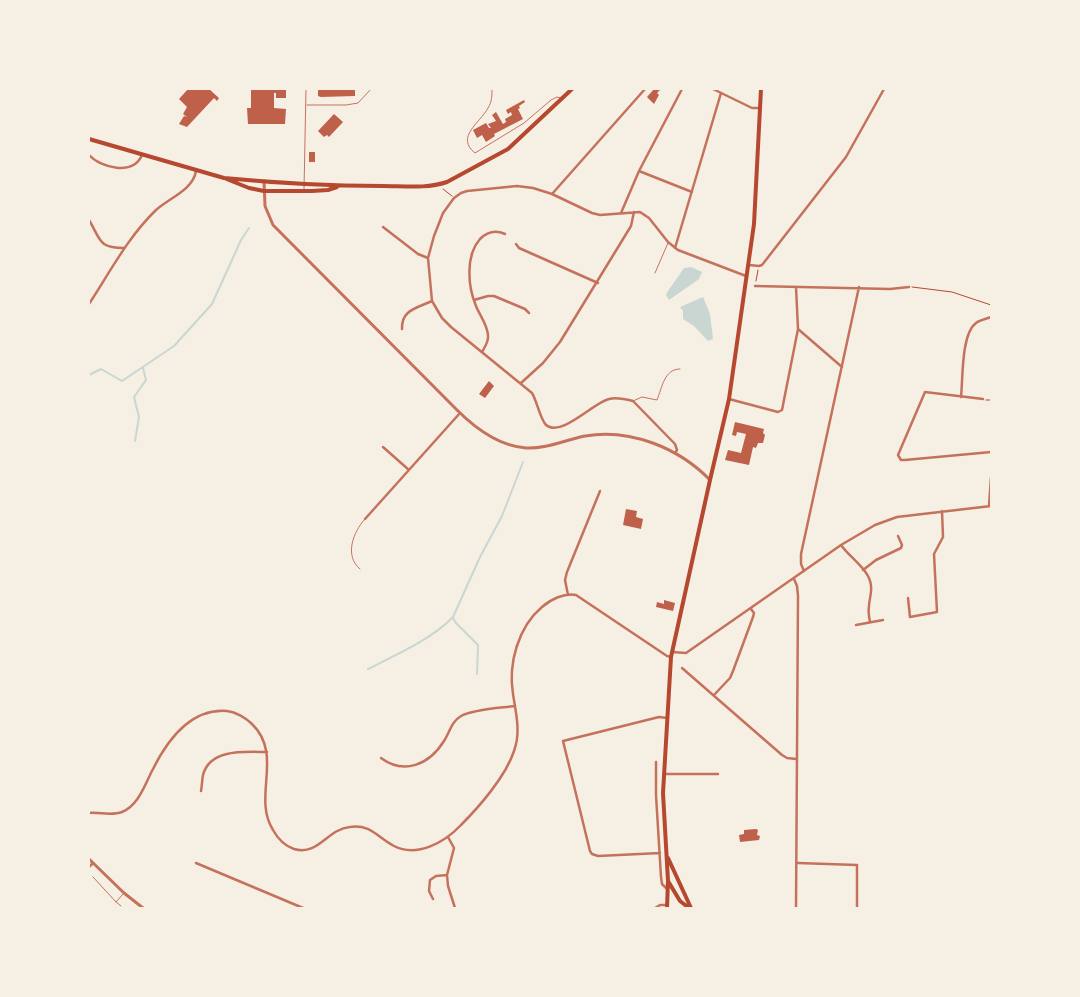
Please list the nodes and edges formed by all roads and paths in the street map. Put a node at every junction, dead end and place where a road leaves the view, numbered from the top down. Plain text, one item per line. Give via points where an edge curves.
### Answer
1 (306, 89) edge
2 (371, 89) edge
3 (492, 89) edge
4 (572, 89) edge
5 (645, 89) edge
6 (682, 89) edge
7 (714, 89) edge
8 (762, 89) edge
9 (884, 89) edge
10 (721, 93) junction
11 (562, 98) junction
12 (306, 104) junction
13 (760, 108) junction
14 (89, 139) edge
15 (142, 154) junction
16 (89, 155) edge
17 (196, 171) junction
18 (639, 171) junction
19 (224, 178) junction
20 (264, 181) junction
21 (303, 183) junction
22 (438, 184) junction
23 (340, 186) junction
24 (264, 191) junction
25 (304, 191) junction
26 (692, 192) junction
27 (552, 194) junction
28 (454, 198) junction
29 (634, 212) junction
30 (621, 214) junction
31 (89, 220) edge
32 (383, 227) dead end
33 (505, 234) dead end
34 (668, 242) junction
35 (516, 244) dead end
36 (124, 248) junction
37 (674, 248) junction
38 (428, 258) junction
39 (748, 264) junction
40 (759, 266) junction
41 (654, 273) dead end
42 (746, 276) junction
43 (598, 283) junction
44 (755, 286) joint
45 (796, 287) junction
46 (909, 287) joint
47 (859, 288) junction
48 (474, 300) junction
49 (432, 302) junction
50 (89, 304) edge
51 (991, 306) edge
52 (529, 313) dead end
53 (991, 317) edge
54 (402, 329) dead end
55 (798, 329) junction
56 (482, 352) junction
57 (842, 367) junction
58 (680, 369) dead end
59 (521, 383) junction
60 (961, 397) junction
61 (729, 399) junction
62 (983, 399) dead end
63 (633, 401) junction
64 (460, 414) junction
65 (384, 447) dead end
66 (991, 452) edge
67 (675, 453) junction
68 (409, 470) junction
69 (991, 477) edge
70 (710, 480) junction
71 (600, 491) dead end
72 (990, 506) edge
73 (942, 511) junction
74 (365, 518) joint
75 (898, 536) dead end
76 (841, 545) junction
77 (360, 570) dead end
78 (864, 570) junction
79 (804, 571) junction
80 (794, 579) junction
81 (568, 595) junction
82 (908, 598) dead end
83 (751, 609) junction
84 (883, 620) dead end
85 (870, 622) junction
86 (856, 625) dead end
87 (672, 655) junction
88 (682, 668) dead end
89 (714, 695) junction
90 (515, 706) junction
91 (667, 718) junction
92 (267, 752) junction
93 (381, 758) dead end
94 (796, 759) junction
95 (656, 762) dead end
96 (664, 774) junction
97 (718, 774) dead end
98 (201, 791) dead end
99 (89, 812) edge
100 (448, 837) junction
101 (660, 853) junction
102 (667, 856) junction
103 (89, 859) edge
104 (93, 863) junction
105 (196, 863) dead end
106 (798, 864) junction
107 (89, 867) edge
108 (448, 875) junction
109 (93, 877) dead end
110 (668, 882) junction
111 (667, 889) junction
112 (124, 893) junction
113 (434, 899) dead end
114 (116, 902) junction
115 (121, 906) dead end
116 (667, 907) edge
117 (143, 908) edge
118 (303, 908) edge
119 (455, 908) edge
120 (655, 908) edge
121 (690, 908) edge
122 (796, 908) edge
123 (857, 908) edge

1 - 12 lane
2 - 12 lane via 358,103
3 - 11 lane via 490,106 469,132 467,143 475,154 524,124 551,100
4 - 11 main road
5 - 27 street
6 - 18 street
7 - 10 street
8 - 13 main road
9 - 40 street via 846,157
10 - 13 street via 752,108
10 - 26 street
11 - 22 main road via 508,149
12 - 21 lane
13 - 39 main road via 754,224
14 - 15 main road
15 - 16 street via 136,163 121,168 96,162
15 - 17 main road
17 - 19 main road
17 - 36 street via 192,182 157,209
18 - 26 street
18 - 30 street
19 - 20 main road
19 - 24 main road
20 - 21 main road
20 - 24 street
21 - 23 main road
21 - 25 lane
22 - 23 main road via 422,187
22 - 28 path
23 - 25 main road
24 - 25 main road
24 - 64 street via 273,225
26 - 37 street
27 - 28 street via 533,188 506,186 467,191
27 - 30 street via 592,213
28 - 38 street via 438,224
29 - 30 street
29 - 34 street via 649,218
29 - 43 street via 631,226
31 - 36 street via 104,246
32 - 38 street
33 - 48 street via 488,233 473,252 470,270
34 - 37 street
34 - 41 lane
35 - 43 street
36 - 50 street
37 - 42 street
38 - 49 street
39 - 40 street
39 - 42 main road
40 - 44 path
42 - 61 main road
43 - 59 street via 552,353
44 - 45 street
45 - 47 street
45 - 55 street
46 - 47 street
46 - 51 path via 952,292
47 - 57 street
48 - 52 street via 494,296
48 - 56 street via 487,328 488,340
49 - 54 street via 408,312 402,321
49 - 56 street via 451,327
53 - 60 street via 976,323 970,331
55 - 57 street
55 - 61 street via 781,411
56 - 59 street
57 - 79 street via 801,554
58 - 63 lane via 666,376 656,400 642,397
59 - 63 street via 536,399 544,422 551,428 578,418 609,399
60 - 62 street
60 - 66 street via 925,392 898,452 899,458
61 - 70 main road
63 - 67 street via 675,444
64 - 67 street via 482,432 524,448 544,447 586,436 617,434
64 - 68 street
65 - 68 street
67 - 70 street
68 - 74 street
69 - 72 street
70 - 87 main road
71 - 81 street via 567,572
72 - 73 street
73 - 76 street via 888,519
73 - 82 street via 944,537 934,554 937,612 910,616
74 - 77 lane via 353,540 353,562
75 - 78 street via 901,548
76 - 78 street
76 - 79 street
78 - 85 street via 872,589
79 - 80 street
80 - 83 street
80 - 94 street via 798,596
81 - 87 street via 582,598 658,650
81 - 90 street via 543,606 524,629 514,659 512,684
83 - 87 street via 686,653
83 - 89 street via 753,617 730,678
84 - 85 street
85 - 86 street
87 - 91 main road
88 - 89 street
89 - 94 street via 782,755
90 - 93 street via 462,716 451,726 436,751 420,764 396,767
90 - 100 street via 518,735 509,764 461,826
91 - 96 main road
91 - 101 street via 563,740 592,854
92 - 98 street via 231,753 217,757 205,770
92 - 99 street via 262,737 248,720 229,711 205,714 178,732 127,809 114,813
92 - 100 street via 266,816 278,838 290,848 313,848 350,826 369,830 394,846 410,850 425,848
94 - 106 street
95 - 101 street
96 - 97 street
96 - 102 main road
100 - 108 street via 454,848
101 - 111 street via 662,884
102 - 110 main road
102 - 121 main road
103 - 104 street
104 - 107 street
104 - 112 street
105 - 118 street
106 - 122 street
106 - 123 street via 857,865
108 - 113 street via 430,880
108 - 119 street
109 - 114 lane
110 - 111 main road
110 - 121 main road via 680,901
111 - 116 main road
112 - 114 lane
112 - 117 street
114 - 115 lane
116 - 120 street via 660,905

